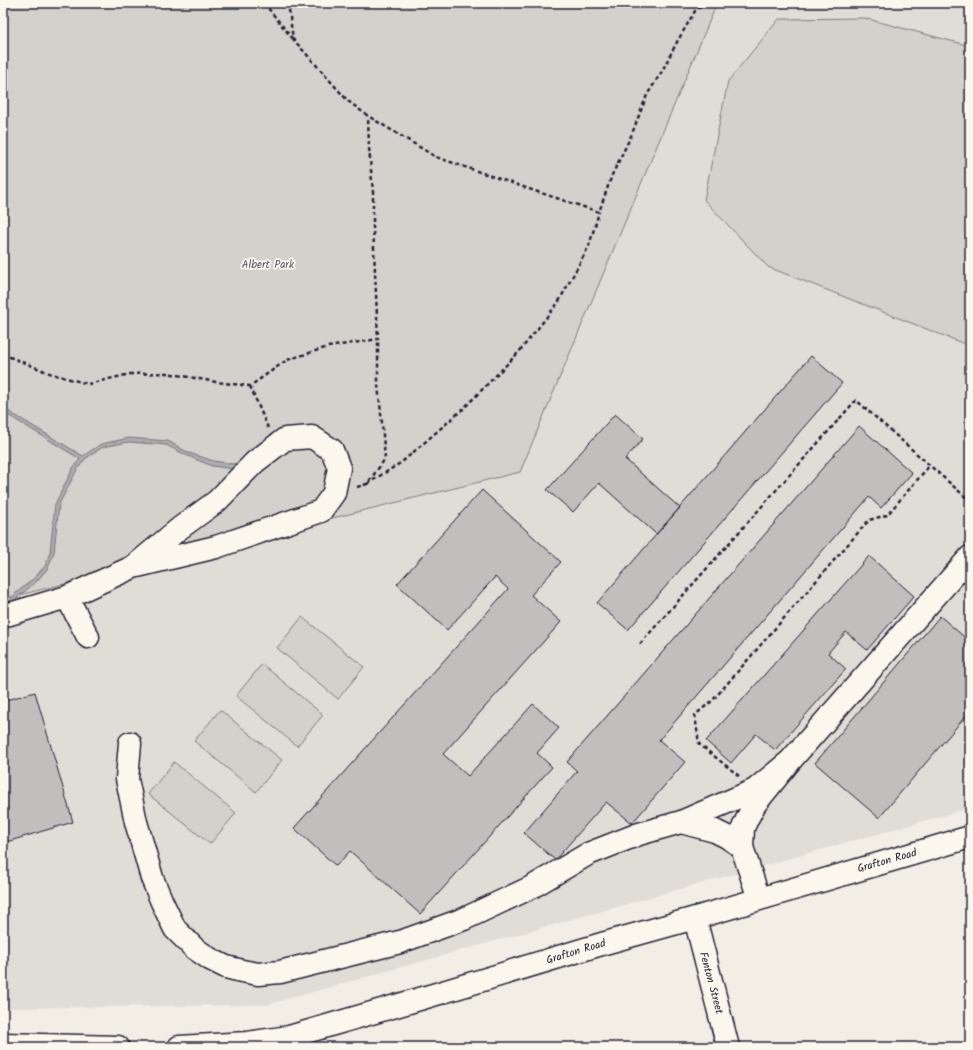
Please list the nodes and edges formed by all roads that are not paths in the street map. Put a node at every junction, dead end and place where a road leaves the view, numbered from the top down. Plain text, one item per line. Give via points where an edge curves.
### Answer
1 (970, 557) edge
2 (133, 567) junction
3 (68, 597) junction
4 (3, 616) edge
5 (88, 637) dead end
6 (130, 743) dead end
7 (790, 761) junction
8 (681, 822) junction
9 (970, 837) edge
10 (742, 847) junction
11 (759, 899) junction
12 (695, 918) junction
13 (3, 1044) edge
14 (118, 1047) edge
15 (179, 1047) edge
16 (728, 1047) edge

1 - 7 street
2 - 2 street via 217,501 255,462 285,439 312,437 332,450 339,468 334,493 321,511 216,547
2 - 3 street
3 - 4 street
3 - 5 street
6 - 8 street via 127,779 136,822 152,878 175,929 194,948 210,959 258,974 286,970 400,942 464,919 532,887 588,854 639,834
7 - 8 street via 755,790
7 - 10 street via 755,804 743,828
8 - 10 street via 721,834
9 - 11 street, Grafton Road
10 - 11 street
11 - 12 street, Grafton Road
12 - 15 street, Grafton Road via 289,1037 246,1043
12 - 16 street, Fenton Street
13 - 14 street

